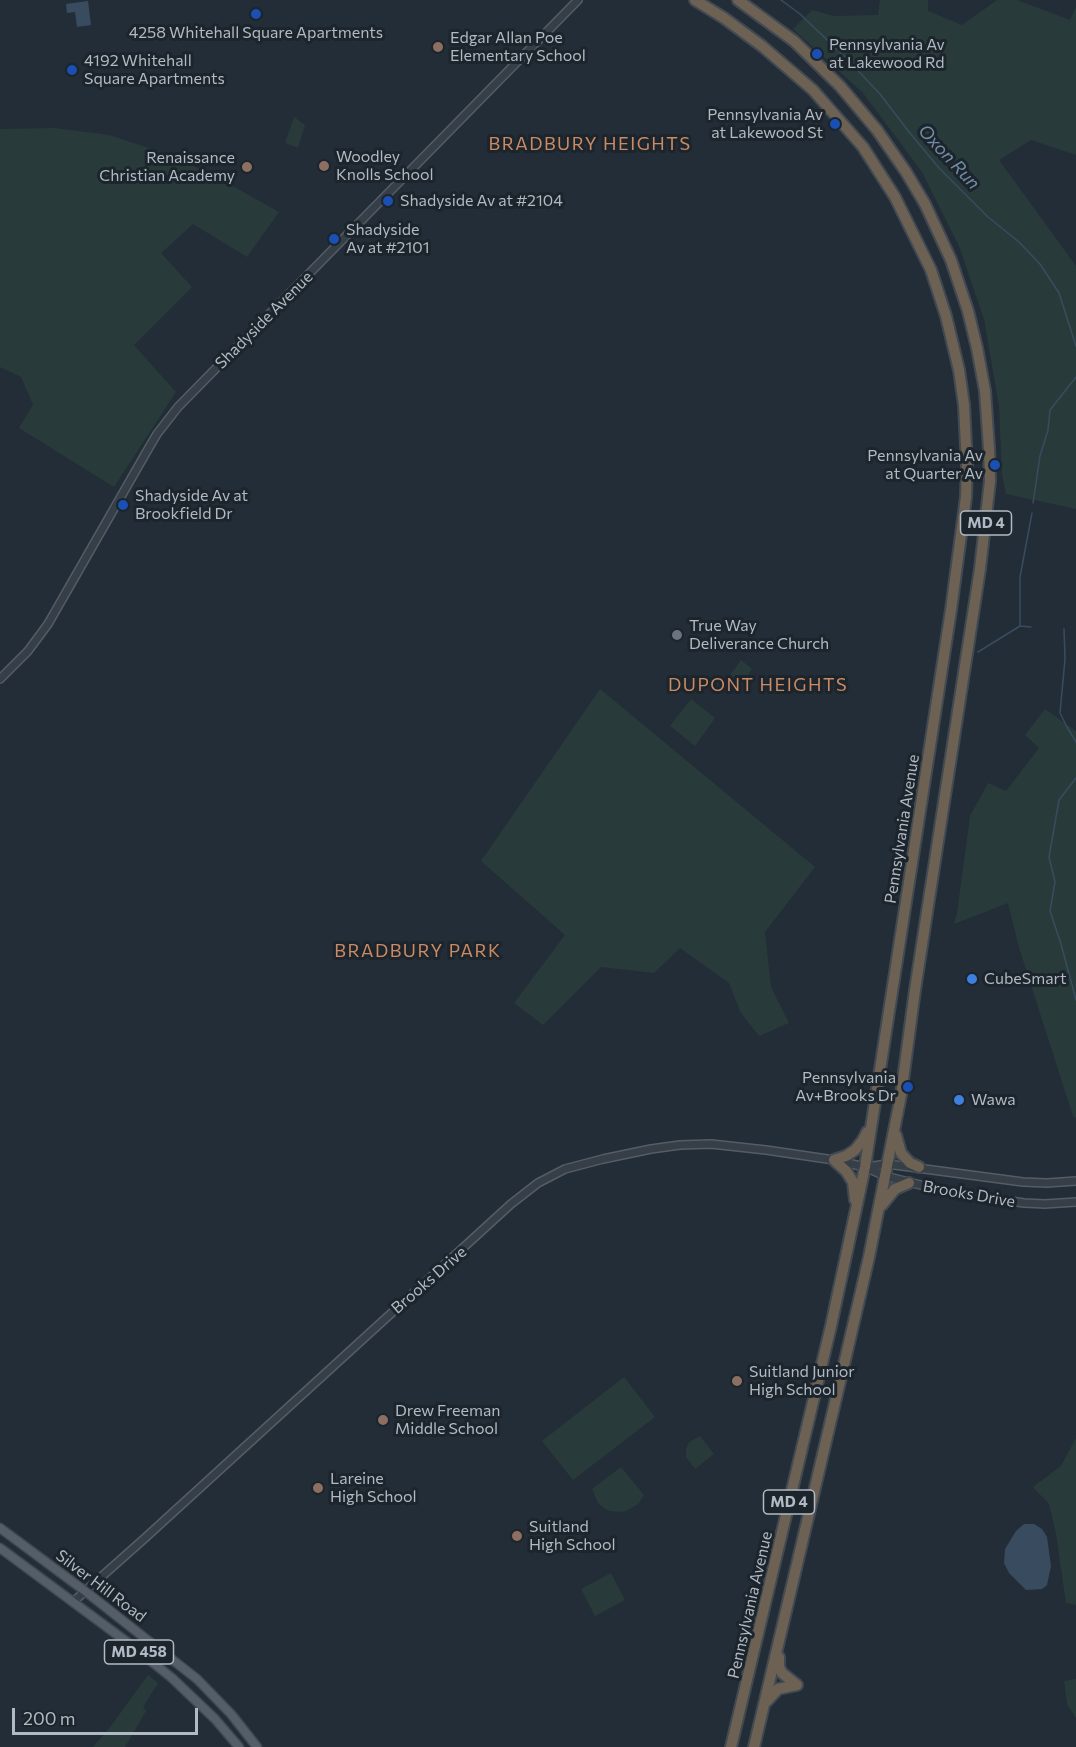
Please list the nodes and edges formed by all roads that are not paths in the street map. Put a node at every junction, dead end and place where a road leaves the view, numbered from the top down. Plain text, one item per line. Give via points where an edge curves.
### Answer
1 (578, 0) edge
2 (695, 0) edge
3 (738, 0) edge
4 (0, 679) edge
5 (873, 1118) junction
6 (894, 1126) junction
7 (834, 1160) junction
8 (887, 1164) junction
9 (865, 1167) junction
10 (918, 1167) junction
11 (885, 1176) junction
12 (1076, 1181) edge
13 (909, 1183) junction
14 (1076, 1202) edge
15 (856, 1209) junction
16 (878, 1211) junction
17 (0, 1528) edge
18 (0, 1548) edge
19 (85, 1591) junction
20 (73, 1602) junction
21 (778, 1643) junction
22 (763, 1706) junction
23 (239, 1747) edge
24 (257, 1747) edge
25 (731, 1747) edge
26 (754, 1747) edge

1 - 4 street, Shadyside Avenue via 178,407 157,434 48,624
2 - 5 highway, Pennsylvania Avenue / MD 4 via 778,58 813,90 863,147 895,197 931,270 959,370 966,428 966,500
3 - 6 highway, MD 4 via 794,41 826,71 878,130 906,172 951,260 968,311 985,391 990,481 986,523
5 - 7 highway via 859,1147
5 - 9 highway, Pennsylvania Avenue / MD 4
6 - 8 highway, MD 4
6 - 10 highway via 901,1153
7 - 9 street, Brooks Drive
7 - 15 highway via 853,1182
7 - 19 street, Brooks Drive via 744,1147 680,1145 603,1158 547,1177 512,1204
8 - 9 street, Brooks Drive
8 - 10 street, Brooks Drive
8 - 11 highway, MD 4
9 - 11 street, Brooks Drive
9 - 15 highway, Pennsylvania Avenue / MD 4
10 - 12 street, Brooks Drive via 1023,1182
11 - 13 street, Brooks Drive
11 - 16 highway, MD 4
13 - 14 street, Brooks Drive via 1024,1203
13 - 16 highway via 895,1189
15 - 25 highway, Pennsylvania Avenue / MD 4
16 - 21 highway, MD 4
17 - 19 main road, Silver Hill Road / MD 458
18 - 20 main road, Silver Hill Road / MD 458
19 - 20 street, Brooks Drive
19 - 24 main road, Silver Hill Road / MD 458 via 197,1679
20 - 23 main road, Silver Hill Road / MD 458 via 172,1678
21 - 22 highway, MD 4
21 - 22 highway via 781,1670 797,1685 776,1690
22 - 26 highway, MD 4

